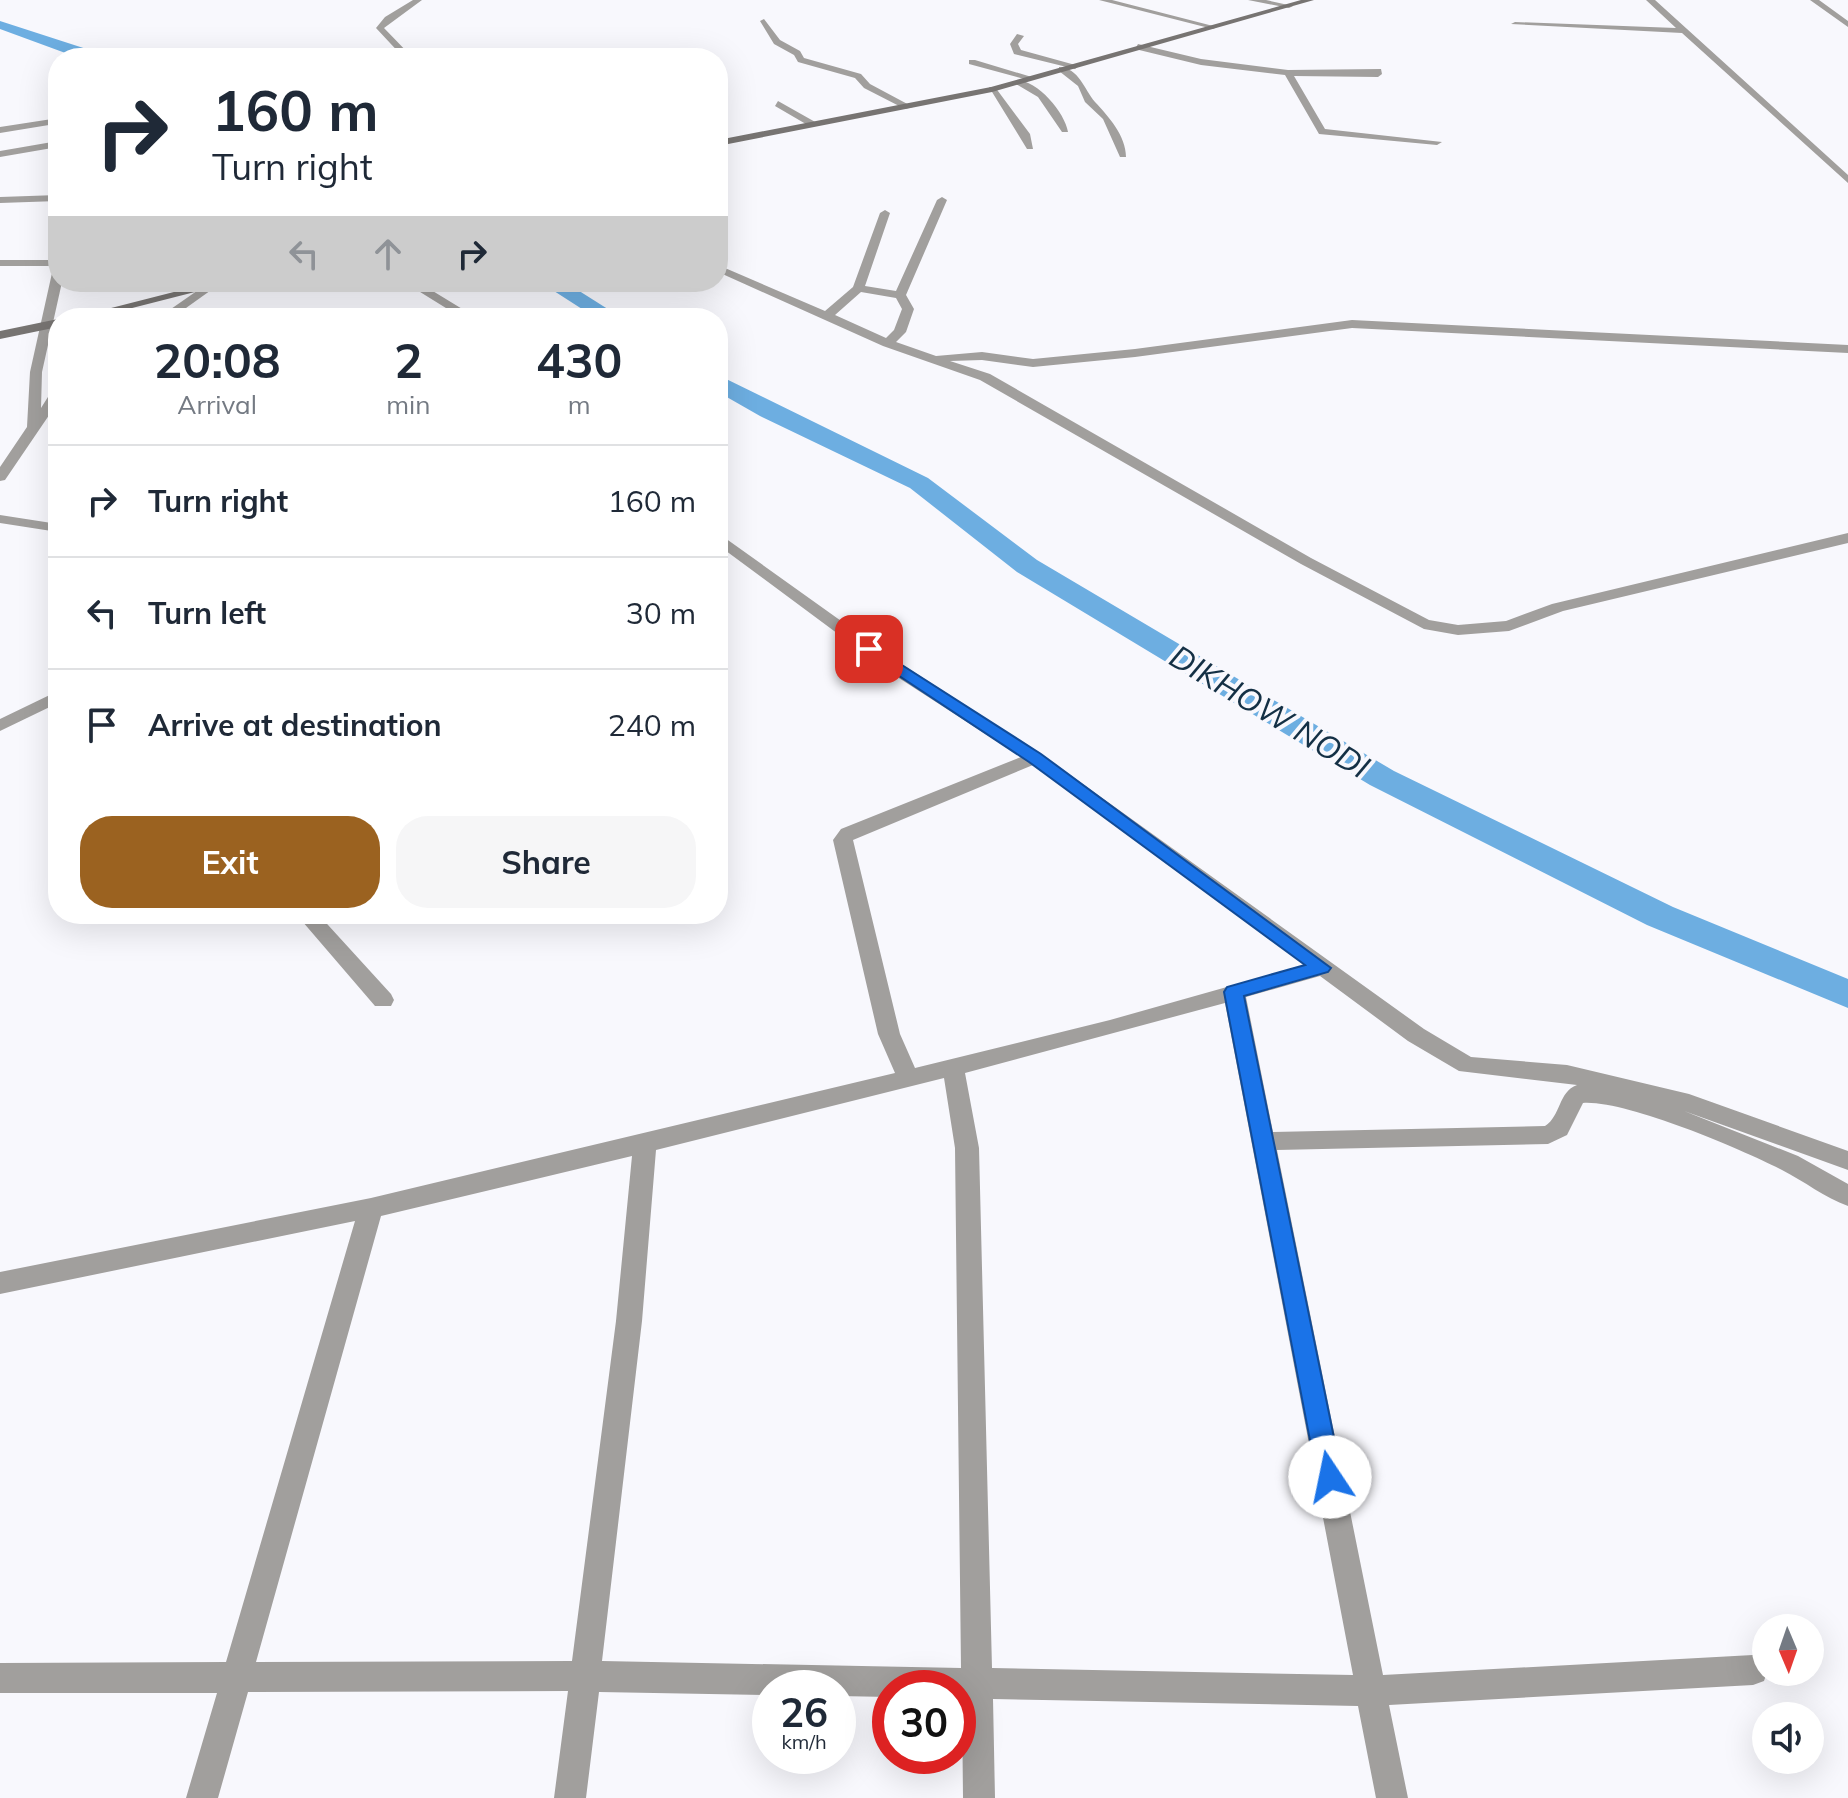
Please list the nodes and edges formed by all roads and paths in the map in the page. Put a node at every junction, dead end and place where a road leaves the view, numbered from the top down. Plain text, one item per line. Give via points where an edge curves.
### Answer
1 (418, 0) edge
2 (1103, 0) edge
3 (1252, 0) edge
4 (1650, 0) edge
5 (1814, 0) edge
6 (1306, 1) edge
7 (1288, 3) edge
8 (764, 21) dead end
9 (1515, 24) dead end
10 (1848, 25) edge
11 (1213, 27) junction
12 (1681, 31) junction
13 (1020, 36) dead end
14 (1138, 47) junction
15 (399, 48) edge
16 (972, 62) dead end
17 (1075, 66) junction
18 (1062, 69) junction
19 (1378, 71) dead end
20 (1288, 73) junction
21 (1031, 78) junction
22 (1019, 82) junction
23 (992, 89) junction
24 (778, 104) dead end
25 (908, 107) junction
26 (43, 113) dead end
27 (48, 119) edge
28 (814, 125) junction
29 (48, 127) edge
30 (0, 130) edge
31 (1065, 130) dead end
32 (728, 141) edge
33 (1437, 142) dead end
34 (48, 146) edge
35 (1030, 147) dead end
36 (0, 154) edge
37 (1123, 155) dead end
38 (1848, 180) edge
39 (48, 198) edge
40 (0, 200) edge
41 (942, 200) dead end
42 (885, 213) dead end
43 (0, 263) edge
44 (48, 263) edge
45 (728, 273) edge
46 (858, 288) junction
47 (191, 292) edge
48 (202, 292) edge
49 (427, 292) edge
50 (900, 295) junction
51 (121, 308) edge
52 (179, 308) edge
53 (454, 308) edge
54 (826, 317) junction
55 (48, 325) edge
56 (0, 335) edge
57 (48, 336) edge
58 (887, 343) junction
59 (1848, 349) edge
60 (922, 356) junction
61 (48, 406) edge
62 (33, 426) junction
63 (0, 477) edge
64 (0, 519) edge
65 (48, 526) edge
66 (1848, 538) edge
67 (728, 545) edge
68 (48, 701) edge
69 (0, 726) edge
70 (1035, 758) junction
71 (315, 924) edge
72 (1321, 968) junction
73 (1234, 992) junction
74 (383, 1000) dead end
75 (953, 1067) junction
76 (908, 1078) junction
77 (1265, 1141) junction
78 (645, 1144) junction
79 (1848, 1161) edge
80 (1848, 1196) edge
81 (371, 1208) junction
82 (0, 1283) edge
83 (1752, 1670) edge
84 (584, 1676) junction
85 (0, 1678) edge
86 (239, 1679) junction
87 (978, 1684) junction
88 (1371, 1691) junction
89 (202, 1798) edge
90 (570, 1798) edge
91 (979, 1798) edge
92 (1392, 1798) edge

1 - 15 street via 380,28
2 - 11 street
3 - 7 street
4 - 12 street
5 - 10 street
6 - 7 main road
7 - 11 main road
8 - 25 street via 777,42 801,60 858,76
9 - 12 street
11 - 14 main road
12 - 38 street
13 - 17 street via 1014,44 1017,52
14 - 17 main road
14 - 20 street via 1201,62
16 - 21 street
17 - 18 main road
18 - 21 main road
18 - 37 street via 1107,118
19 - 20 street
20 - 33 street via 1322,132
21 - 22 main road
22 - 23 main road
22 - 31 street via 1041,95
23 - 25 main road
23 - 35 street
24 - 28 street
25 - 28 main road
26 - 27 street
28 - 32 main road
29 - 30 street
34 - 36 street
39 - 40 street
41 - 50 street
42 - 46 street
43 - 44 street
45 - 54 street
46 - 50 street
46 - 54 street
47 - 51 main road
48 - 52 street
49 - 53 street
50 - 58 street via 908,309 900,332
54 - 58 street
55 - 56 main road
57 - 62 street via 36,372
58 - 60 street
59 - 60 street via 1352,324 1033,363
60 - 66 street via 985,377 1424,624 1458,630 1509,626 1558,607
61 - 62 street
62 - 63 street
64 - 65 street
67 - 70 street via 894,667
68 - 69 street
70 - 72 street
70 - 76 street via 848,833 843,840 889,1034
71 - 74 street
72 - 73 street
72 - 79 street via 1467,1065 1567,1074 1689,1103
73 - 75 street
73 - 77 street
75 - 76 street
75 - 87 street via 967,1148
76 - 78 street
77 - 80 street via 1535,1137 1559,1129 1574,1097 1594,1094 1675,1116 1790,1163
77 - 88 street
78 - 81 street
78 - 84 street via 629,1321
81 - 82 street
81 - 86 street
83 - 88 street
84 - 86 street
84 - 87 street
84 - 90 street
85 - 86 street
86 - 89 street
87 - 88 street
87 - 91 street
88 - 92 street

